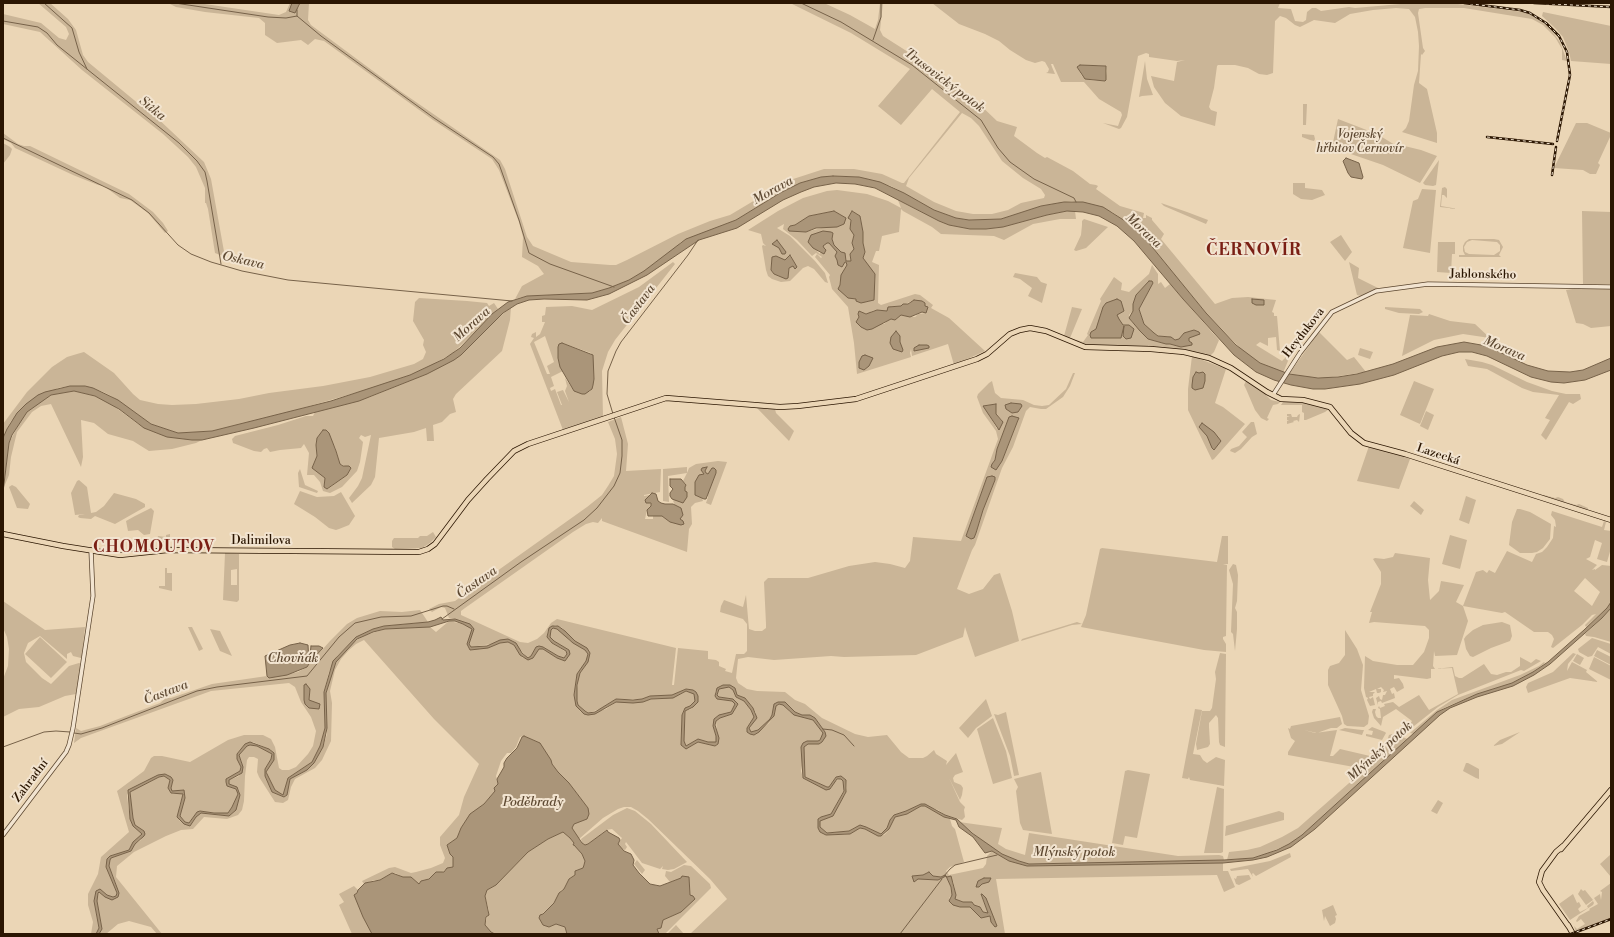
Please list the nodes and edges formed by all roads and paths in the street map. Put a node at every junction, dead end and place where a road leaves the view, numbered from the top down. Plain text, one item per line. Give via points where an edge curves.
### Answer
1 (1611, 287) edge
2 (1356, 300) joint
3 (1273, 395) junction
4 (617, 415) joint
5 (1611, 520) edge
6 (3, 534) edge
7 (90, 550) junction
8 (1611, 786) edge
9 (1609, 791) edge
10 (3, 835) edge
11 (1573, 934) edge

1 - 2 street, Jablonského via 1428,284 1382,290
2 - 3 street, Heydukova via 1332,312 1307,343
3 - 4 main road, Lazecká via 1231,368 1197,354 1150,349 1089,348 1046,331 1030,328 1010,334 987,354 974,361 856,399 780,407 666,398
3 - 5 main road, Lazecká via 1285,400 1303,400 1328,406 1353,436 1367,444
4 - 7 main road, Dalimilova via 522,446 487,478 435,544 419,552 168,550 120,555
6 - 7 main road, Dalimilova
7 - 10 street, Zahradní via 93,593 71,737 66,752
8 - 9 main road
9 - 11 main road via 1540,874 1540,886

